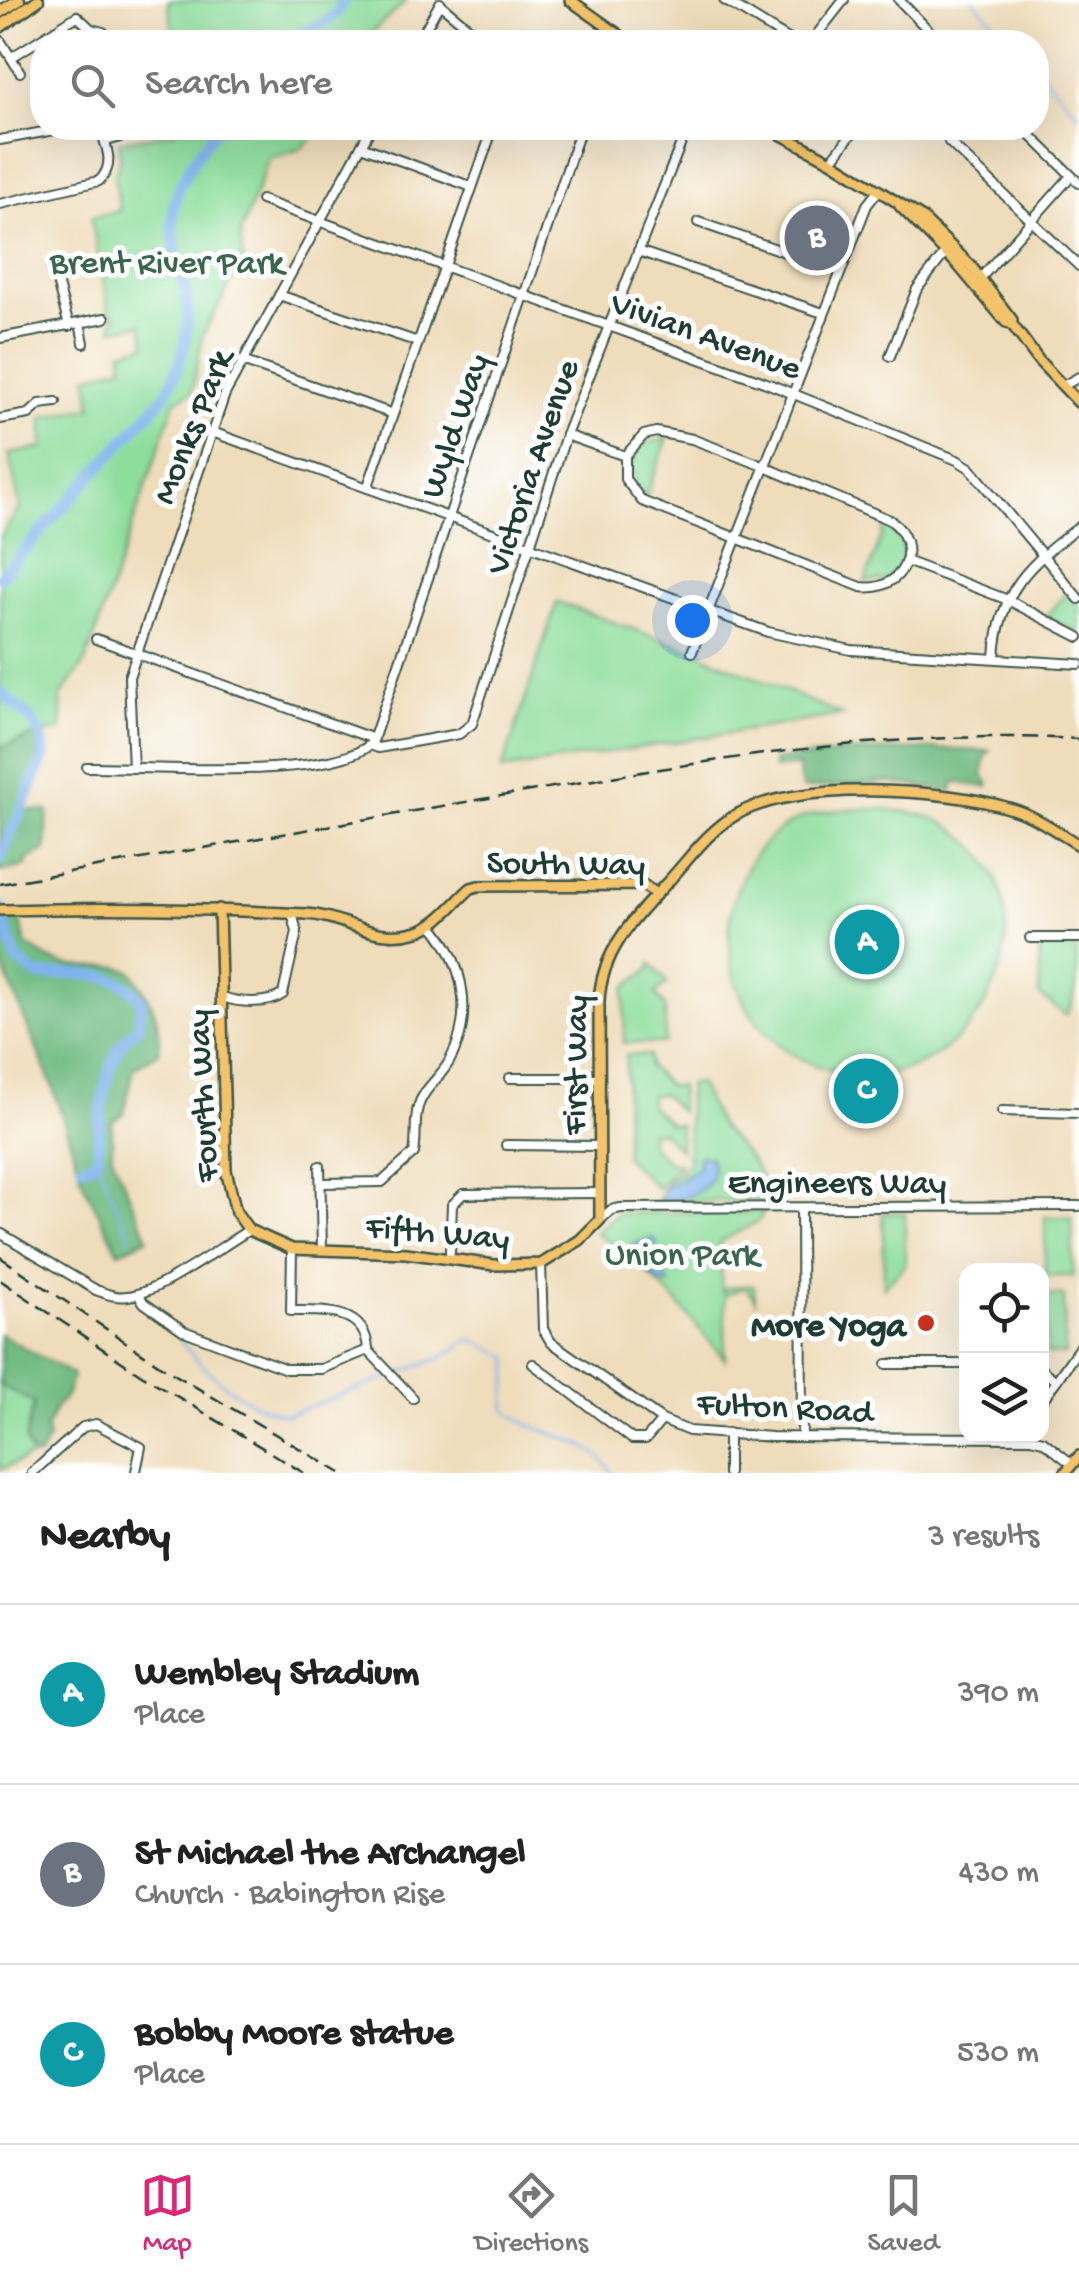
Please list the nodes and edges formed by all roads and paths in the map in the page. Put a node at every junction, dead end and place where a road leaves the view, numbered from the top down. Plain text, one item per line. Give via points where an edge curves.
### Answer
1 (19, 0) edge
2 (38, 0) edge
3 (570, 0) edge
4 (592, 0) edge
5 (724, 0) edge
6 (844, 0) edge
7 (899, 0) edge
8 (441, 2) edge
9 (0, 12) edge
10 (584, 12) junction
11 (0, 27) edge
12 (56, 30) edge
13 (91, 30) edge
14 (425, 30) edge
15 (472, 30) edge
16 (604, 30) edge
17 (773, 30) edge
18 (820, 30) edge
19 (927, 30) edge
20 (0, 40) edge
21 (30, 47) edge
22 (12, 58) junction
23 (20, 72) dead end
24 (30, 134) edge
25 (0, 140) edge
26 (107, 140) edge
27 (364, 140) edge
28 (489, 140) edge
29 (577, 140) edge
30 (682, 140) edge
31 (792, 140) edge
32 (847, 140) edge
33 (951, 140) edge
34 (1035, 140) edge
35 (361, 146) junction
36 (831, 161) junction
37 (1071, 176) junction
38 (1079, 183) edge
39 (472, 187) junction
40 (878, 191) junction
41 (261, 200) dead end
42 (0, 204) edge
43 (319, 222) junction
44 (698, 222) dead end
45 (1032, 222) junction
46 (949, 249) junction
47 (638, 251) junction
48 (53, 266) dead end
49 (1079, 266) edge
50 (444, 267) junction
51 (840, 270) junction
52 (978, 281) junction
53 (279, 294) junction
54 (524, 296) junction
55 (823, 313) junction
56 (105, 318) dead end
57 (80, 323) junction
58 (69, 326) junction
59 (608, 326) junction
60 (0, 338) edge
61 (418, 342) junction
62 (84, 343) dead end
63 (890, 356) dead end
64 (242, 361) junction
65 (1079, 377) edge
66 (1064, 386) junction
67 (794, 394) junction
68 (56, 402) dead end
69 (1079, 403) edge
70 (393, 414) junction
71 (0, 416) edge
72 (212, 432) junction
73 (566, 435) junction
74 (626, 456) junction
75 (764, 467) junction
76 (368, 486) junction
77 (450, 516) junction
78 (1079, 526) edge
79 (737, 536) junction
80 (530, 545) junction
81 (1043, 553) junction
82 (906, 561) junction
83 (1077, 592) edge
84 (1008, 600) junction
85 (708, 609) junction
86 (1079, 637) edge
87 (96, 639) dead end
88 (692, 652) dead end
89 (135, 653) junction
90 (995, 658) junction
91 (1079, 664) edge
92 (372, 742) junction
93 (86, 767) dead end
94 (132, 768) junction
95 (1079, 844) edge
96 (656, 894) junction
97 (222, 909) junction
98 (0, 910) edge
99 (292, 913) junction
100 (432, 925) junction
101 (1030, 938) dead end
102 (1079, 938) edge
103 (222, 997) junction
104 (510, 1078) dead end
105 (600, 1078) junction
106 (1002, 1112) dead end
107 (1079, 1113) edge
108 (506, 1145) dead end
109 (599, 1146) junction
110 (320, 1166) dead end
111 (322, 1184) junction
112 (600, 1194) junction
113 (1079, 1206) edge
114 (621, 1208) junction
115 (800, 1208) junction
116 (600, 1220) junction
117 (248, 1230) junction
118 (0, 1232) edge
119 (292, 1249) junction
120 (322, 1249) junction
121 (450, 1252) dead end
122 (541, 1264) junction
123 (138, 1294) junction
124 (1079, 1348) edge
125 (368, 1350) junction
126 (533, 1364) dead end
127 (886, 1364) dead end
128 (959, 1364) edge
129 (1049, 1376) edge
130 (1056, 1381) junction
131 (1049, 1391) edge
132 (413, 1398) dead end
133 (662, 1420) junction
134 (728, 1433) junction
135 (802, 1436) junction
136 (959, 1437) edge
137 (1045, 1443) edge
138 (1058, 1452) junction
139 (1076, 1460) edge
140 (136, 1471) edge
141 (32, 1473) edge
142 (728, 1473) edge
143 (1063, 1473) edge

1 - 9 highway
2 - 11 highway
3 - 10 main road
4 - 10 street
5 - 17 street
6 - 18 street
7 - 19 street
8 - 14 street
8 - 15 street
10 - 16 main road
12 - 13 street via 78,16
20 - 22 street
21 - 22 street
22 - 23 street
24 - 25 street
26 - 42 street via 109,160 100,182
27 - 35 street, Monks Park
28 - 39 street
29 - 54 street, Wyld Way
30 - 47 street, Victoria Avenue
31 - 36 main road
32 - 36 street
33 - 45 street
34 - 37 street
35 - 39 street
35 - 43 street, Monks Park
36 - 40 main road
37 - 38 street
37 - 45 street
39 - 50 street
40 - 46 main road via 921,217
40 - 51 street
41 - 43 street, Vivian Avenue
43 - 50 street, Vivian Avenue
43 - 53 street, Monks Park
44 - 51 street
45 - 49 street
45 - 52 street
46 - 52 main road
46 - 63 street via 917,289
47 - 55 street
47 - 59 street, Victoria Avenue
48 - 58 street
50 - 54 street, Vivian Avenue
50 - 61 street
51 - 55 street
52 - 66 main road
53 - 61 street
53 - 64 street, Monks Park
54 - 59 street, Vivian Avenue
54 - 77 street, Wyld Way
55 - 67 street
56 - 57 street
57 - 58 street
57 - 62 street
58 - 60 street
59 - 67 street, Vivian Avenue
59 - 73 street, Victoria Avenue
61 - 70 street
64 - 70 street
64 - 72 street, Monks Park
65 - 66 street
66 - 69 main road
67 - 75 street
67 - 81 street, Vivian Avenue via 970,468
68 - 71 street via 29,414
70 - 76 street
72 - 76 street
72 - 89 street, Monks Park
73 - 74 street
73 - 80 street, Victoria Avenue
74 - 75 street via 644,435 667,432
74 - 79 street via 625,479 642,501
75 - 79 street
75 - 82 street via 890,520 904,537
76 - 77 street
77 - 80 street
77 - 92 street, Wyld Way
78 - 81 street
79 - 82 street via 872,589 889,584
79 - 85 street
80 - 85 street
80 - 92 street, Victoria Avenue via 469,728 381,748
81 - 83 street, Vivian Avenue
81 - 84 street
82 - 84 street
84 - 86 street
84 - 90 street
85 - 88 street
85 - 90 street via 833,648
87 - 89 street
89 - 92 street
89 - 94 street, Monks Park via 128,688
90 - 91 street
92 - 94 street via 352,754 271,769
93 - 94 street
95 - 96 main road, South Way via 1014,809 969,800 885,790 787,798 728,820
96 - 100 main road, South Way via 643,886 470,888
96 - 105 main road, First Way via 622,933 605,967
97 - 98 main road
97 - 99 main road
97 - 103 main road, Fourth Way
99 - 100 main road via 329,917 371,933
99 - 103 street via 297,932 280,998
100 - 111 street via 464,994 462,1026 451,1059 418,1107 414,1153 380,1182
101 - 102 street
103 - 117 main road, Fourth Way via 226,1170 236,1212
104 - 105 street
105 - 109 main road, First Way
106 - 107 street
108 - 109 street
109 - 112 main road, First Way
110 - 111 street
111 - 120 street
112 - 114 street via 608,1206
112 - 116 main road
112 - 121 street via 463,1194 452,1205
113 - 115 street, Engineers Way
114 - 115 street, Engineers Way
114 - 116 street, Engineers Way
115 - 135 street
116 - 122 main road, Fifth Way
117 - 119 main road
117 - 123 street
118 - 123 street via 96,1290
119 - 120 main road, Fifth Way
119 - 125 street via 291,1311 348,1315 368,1339
120 - 122 main road, Fifth Way via 494,1266
122 - 133 street, Fulton Road via 544,1329 552,1342
123 - 125 street via 184,1331 286,1370 320,1369
124 - 130 street
125 - 132 street
126 - 133 street via 632,1439 646,1439
127 - 128 street
129 - 130 street
130 - 131 street
133 - 134 street, Fulton Road via 689,1432
134 - 135 street, Fulton Road
134 - 142 street
135 - 136 street, Fulton Road
137 - 138 street, Fulton Road
138 - 139 street, Fulton Road
138 - 143 street
139 - 143 main road
140 - 141 street via 142,1448 96,1424 82,1428

